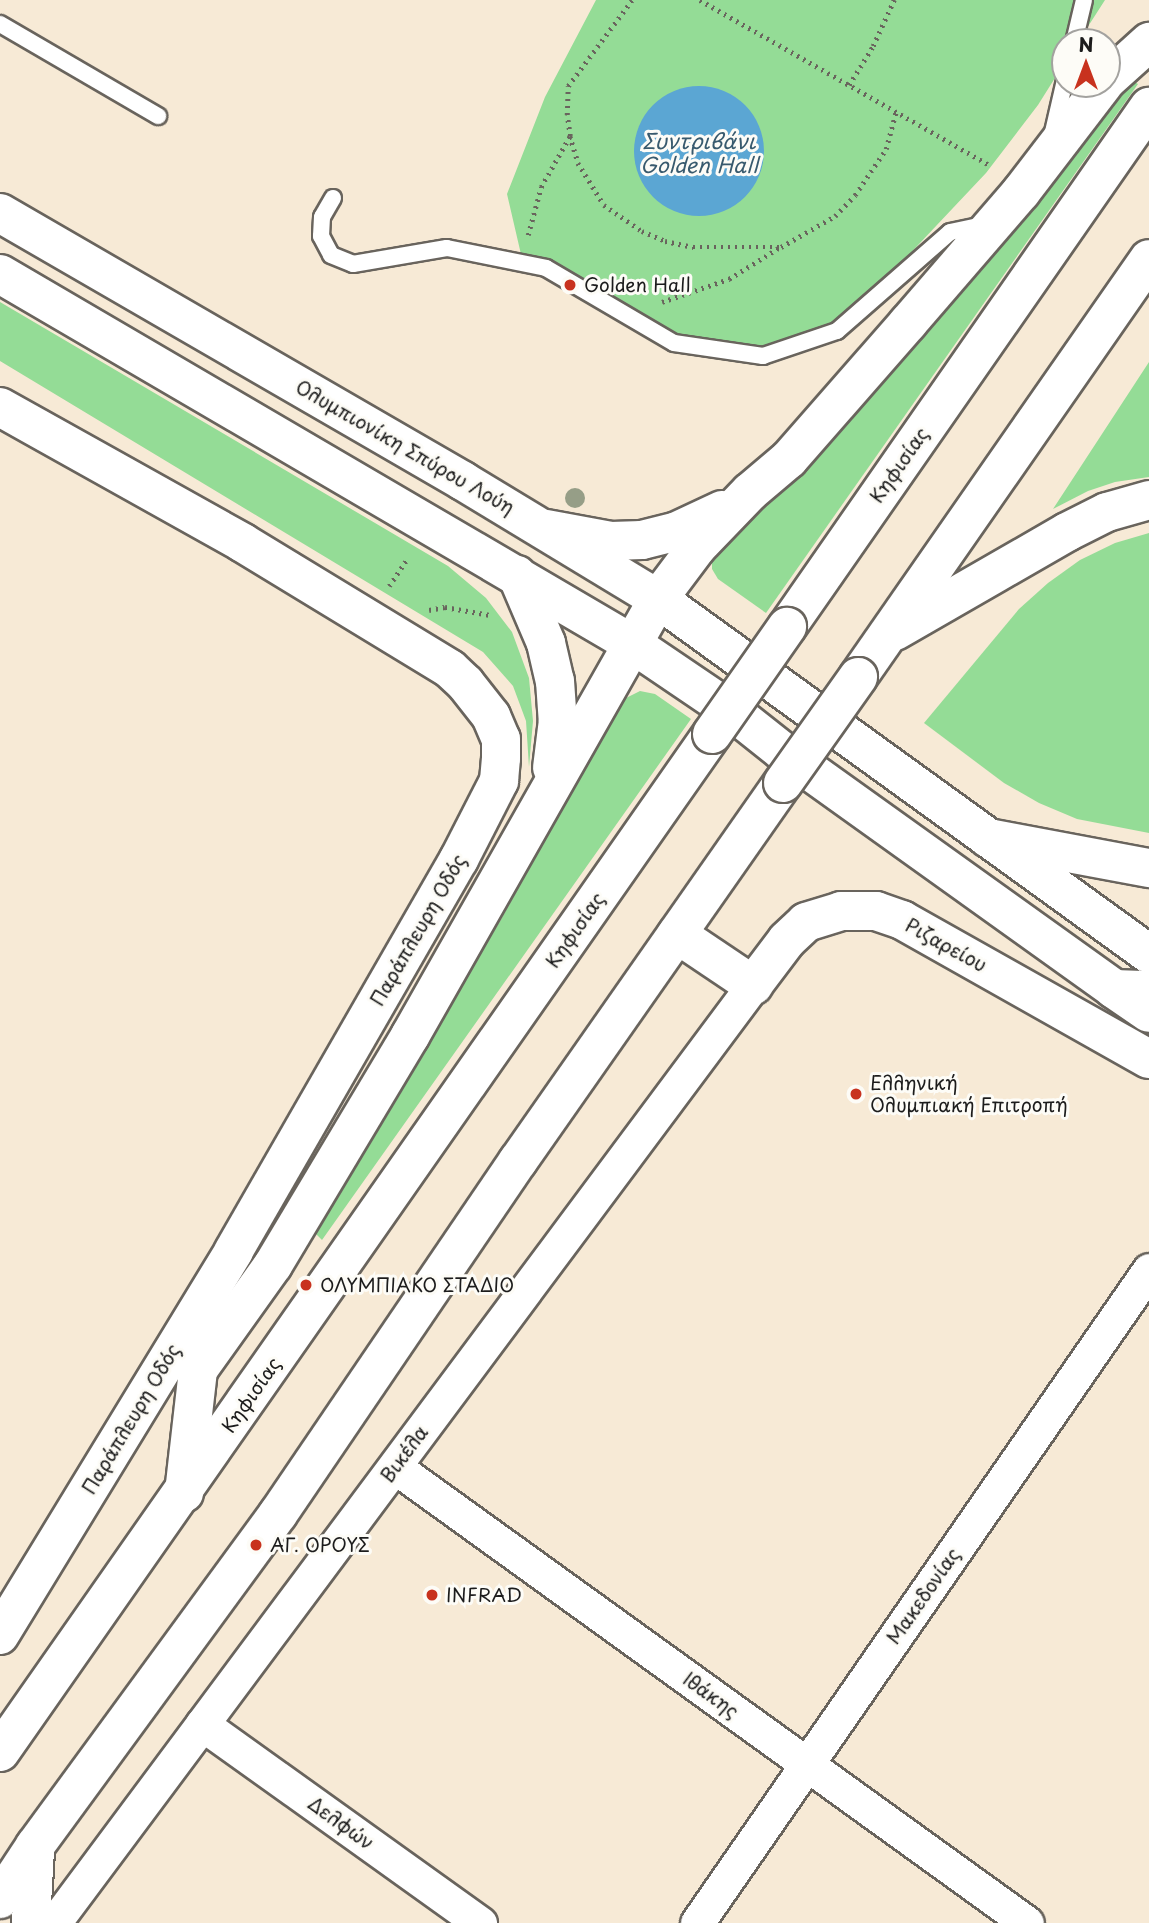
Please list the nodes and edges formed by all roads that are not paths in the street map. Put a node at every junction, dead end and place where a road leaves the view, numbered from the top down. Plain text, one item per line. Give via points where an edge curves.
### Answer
1 (1084, 0) edge
2 (0, 24) edge
3 (1077, 28) edge
4 (1149, 41) edge
5 (1121, 67) edge
6 (1059, 98) edge
7 (1093, 98) edge
8 (1149, 107) edge
9 (158, 116) dead end
10 (1036, 172) junction
11 (332, 198) dead end
12 (0, 213) edge
13 (993, 224) junction
14 (1149, 259) edge
15 (0, 274) edge
16 (0, 407) edge
17 (750, 492) junction
18 (1149, 500) edge
19 (545, 529) junction
20 (524, 591) junction
21 (658, 599) junction
22 (884, 637) junction
23 (631, 643) junction
24 (783, 767) junction
25 (544, 797) junction
26 (988, 838) junction
27 (1149, 868) edge
28 (677, 934) junction
29 (1149, 954) edge
30 (753, 985) junction
31 (1131, 990) edge
32 (1149, 1013) edge
33 (1149, 1059) edge
34 (1149, 1270) edge
35 (395, 1467) junction
36 (184, 1493) junction
37 (0, 1635) edge
38 (202, 1724) junction
39 (0, 1752) edge
40 (807, 1764) junction
41 (35, 1846) junction
42 (0, 1899) edge
43 (31, 1923) edge
44 (54, 1923) edge
45 (480, 1923) edge
46 (697, 1923) edge
47 (1027, 1923) edge

1 - 3 lane
2 - 9 lane
4 - 5 main road
6 - 10 lane
7 - 10 main road
8 - 36 main road, Κηφισίας, bridge
10 - 13 main road
11 - 13 lane via 322,217 321,236 331,255 353,264 447,248 523,263 545,268 674,343 763,356 837,331 950,232
12 - 19 main road, Ολυμπιονίκη Σπύρου Λούη
13 - 17 main road via 789,459
14 - 22 main road
15 - 20 main road via 431,524
16 - 37 main road, Παράπλευρη Οδός via 243,543 450,669 481,701 501,739 499,781 482,820 234,1251
17 - 19 main road via 702,522 642,540 611,541
17 - 21 main road via 697,547
18 - 22 main road via 1107,512 1067,532
19 - 21 main road, Ολυμπιονίκη Σπύρου Λούη
20 - 23 main road
20 - 25 main road via 546,643 556,694 554,759
21 - 23 main road
21 - 26 main road, Ολυμπιονίκη Σπύρου Λούη
22 - 24 main road, bridge via 858,677
23 - 24 main road via 733,712
23 - 25 main road
24 - 28 main road
24 - 31 main road
25 - 36 main road via 410,1036 273,1265 198,1370
26 - 27 main road
26 - 29 main road
28 - 30 main road
28 - 41 main road via 278,1514
30 - 33 main road, Ριζαρείου via 786,940 806,922 841,911 876,911 902,920
30 - 35 street, Βικέλα
31 - 32 main road
34 - 40 street, Μακεδονίας
35 - 38 street, Βικέλα
35 - 40 street, Ιθάκης
36 - 39 main road, Κηφισίας
38 - 44 street, Βικέλα
38 - 45 street, Δελφών
40 - 46 street, Μακεδονίας
40 - 47 street, Ιθάκης
41 - 42 main road
41 - 43 main road

